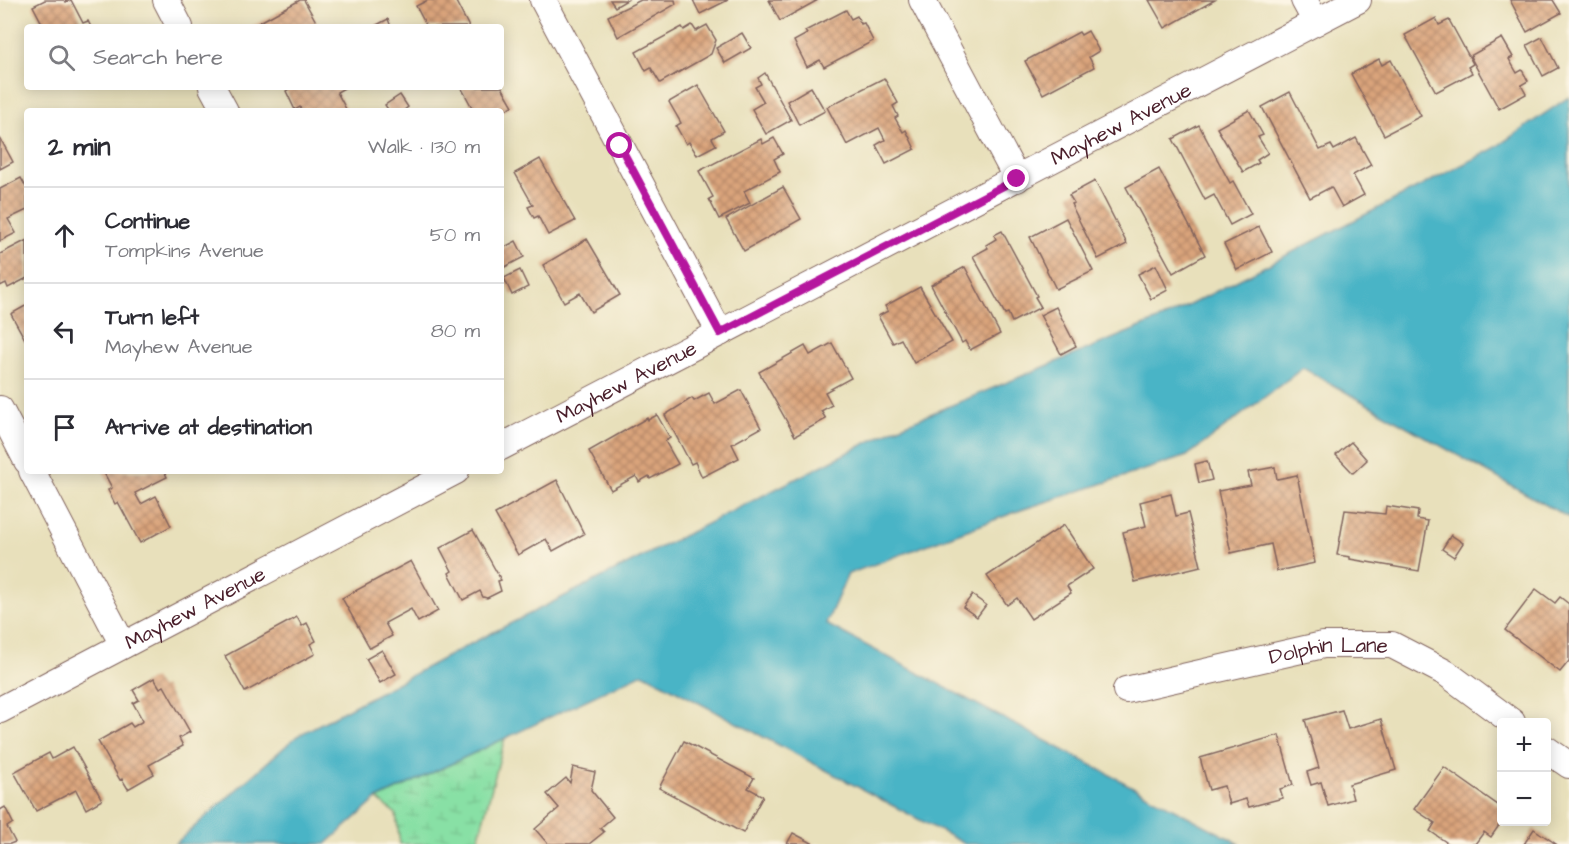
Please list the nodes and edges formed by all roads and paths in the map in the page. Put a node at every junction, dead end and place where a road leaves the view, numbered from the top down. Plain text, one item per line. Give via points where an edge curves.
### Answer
1 (166, 0) edge
2 (543, 0) edge
3 (922, 0) edge
4 (1304, 0) edge
5 (1358, 0) edge
6 (1316, 22) junction
7 (178, 24) edge
8 (214, 90) edge
9 (223, 108) edge
10 (1017, 179) junction
11 (720, 333) junction
12 (0, 410) edge
13 (504, 445) edge
14 (24, 455) edge
15 (34, 474) edge
16 (442, 474) edge
17 (419, 479) edge
18 (123, 645) junction
19 (1126, 690) dead end
20 (0, 710) edge
21 (1505, 718) edge
22 (1551, 752) edge
23 (1569, 765) edge

1 - 7 street
2 - 11 street
3 - 10 street
4 - 6 street
5 - 6 street, Mayhew Avenue
6 - 10 street, Mayhew Avenue
8 - 9 street
10 - 11 street, Mayhew Avenue
11 - 13 street, Mayhew Avenue
12 - 14 street
15 - 18 street
16 - 17 street, Mayhew Avenue
17 - 18 street, Mayhew Avenue
18 - 20 street, Mayhew Avenue
19 - 21 street, Dolphin Lane via 1323,645 1392,645 1446,673
22 - 23 street

